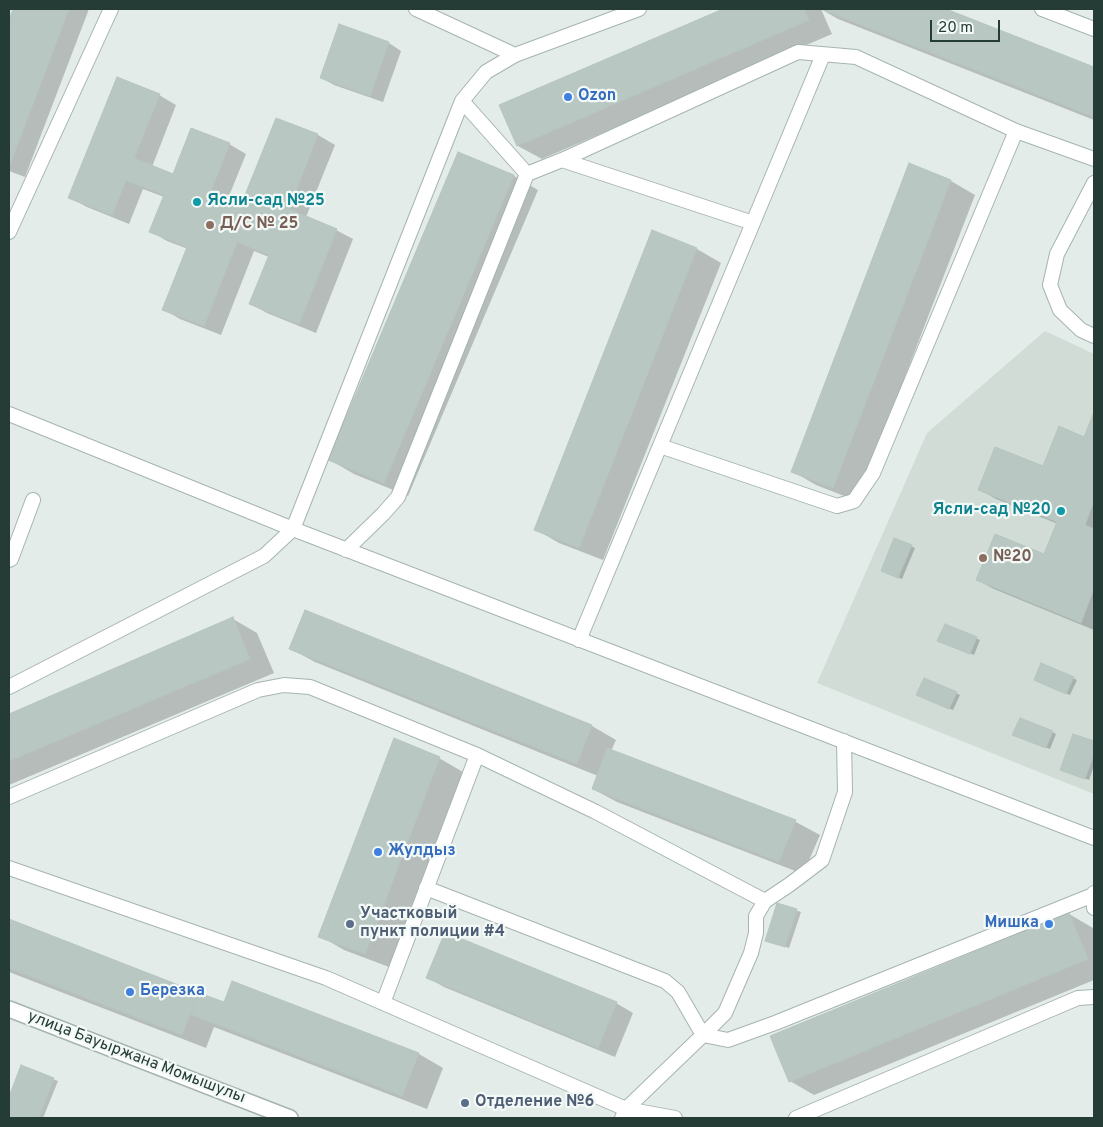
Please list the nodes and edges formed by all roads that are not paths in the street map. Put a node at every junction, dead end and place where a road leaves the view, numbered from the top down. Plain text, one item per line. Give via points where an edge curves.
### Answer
1 (111, 9) edge
2 (416, 9) edge
3 (638, 9) edge
4 (1042, 9) edge
5 (1094, 29) edge
6 (515, 55) junction
7 (823, 55) junction
8 (462, 101) junction
9 (1016, 131) junction
10 (1094, 159) edge
11 (562, 160) junction
12 (527, 174) junction
13 (1094, 183) edge
14 (753, 223) junction
15 (9, 232) edge
16 (1094, 336) edge
17 (9, 414) edge
18 (660, 446) junction
19 (33, 500) dead end
20 (292, 529) junction
21 (346, 550) junction
22 (9, 560) edge
23 (579, 640) junction
24 (9, 687) edge
25 (844, 741) junction
26 (477, 755) junction
27 (9, 797) edge
28 (1094, 838) edge
29 (9, 868) edge
30 (426, 888) junction
31 (1094, 898) edge
32 (765, 900) junction
33 (1094, 997) edge
34 (383, 1003) junction
35 (9, 1009) edge
36 (703, 1036) junction
37 (624, 1114) edge
38 (290, 1118) edge
39 (675, 1118) edge
40 (796, 1118) edge

1 - 15 lane
2 - 6 lane
3 - 6 lane
4 - 5 lane
6 - 8 lane via 486,72
7 - 9 lane via 856,57
7 - 11 lane via 798,52
7 - 14 lane
8 - 12 lane
8 - 20 lane
9 - 10 lane
9 - 18 lane via 874,473 854,501 837,506
11 - 12 lane
11 - 14 lane
12 - 21 lane via 398,497
13 - 16 lane via 1057,254 1050,285 1060,310 1080,330
14 - 18 lane
17 - 20 lane
18 - 23 lane
19 - 22 lane
20 - 21 lane
20 - 24 lane via 264,556
21 - 23 lane
23 - 25 lane
25 - 28 lane
25 - 32 lane via 845,792 822,860
26 - 27 lane via 310,687 284,685 258,690
26 - 30 lane
26 - 32 lane via 596,812
29 - 34 lane via 326,978
30 - 34 lane
30 - 36 lane via 665,981 678,992
31 - 36 lane via 728,1040
32 - 36 lane via 756,916 751,953 725,1013
33 - 40 lane via 1078,998
34 - 37 lane
35 - 38 street, улица Бауыржана Момышулы
36 - 37 lane
37 - 39 lane

